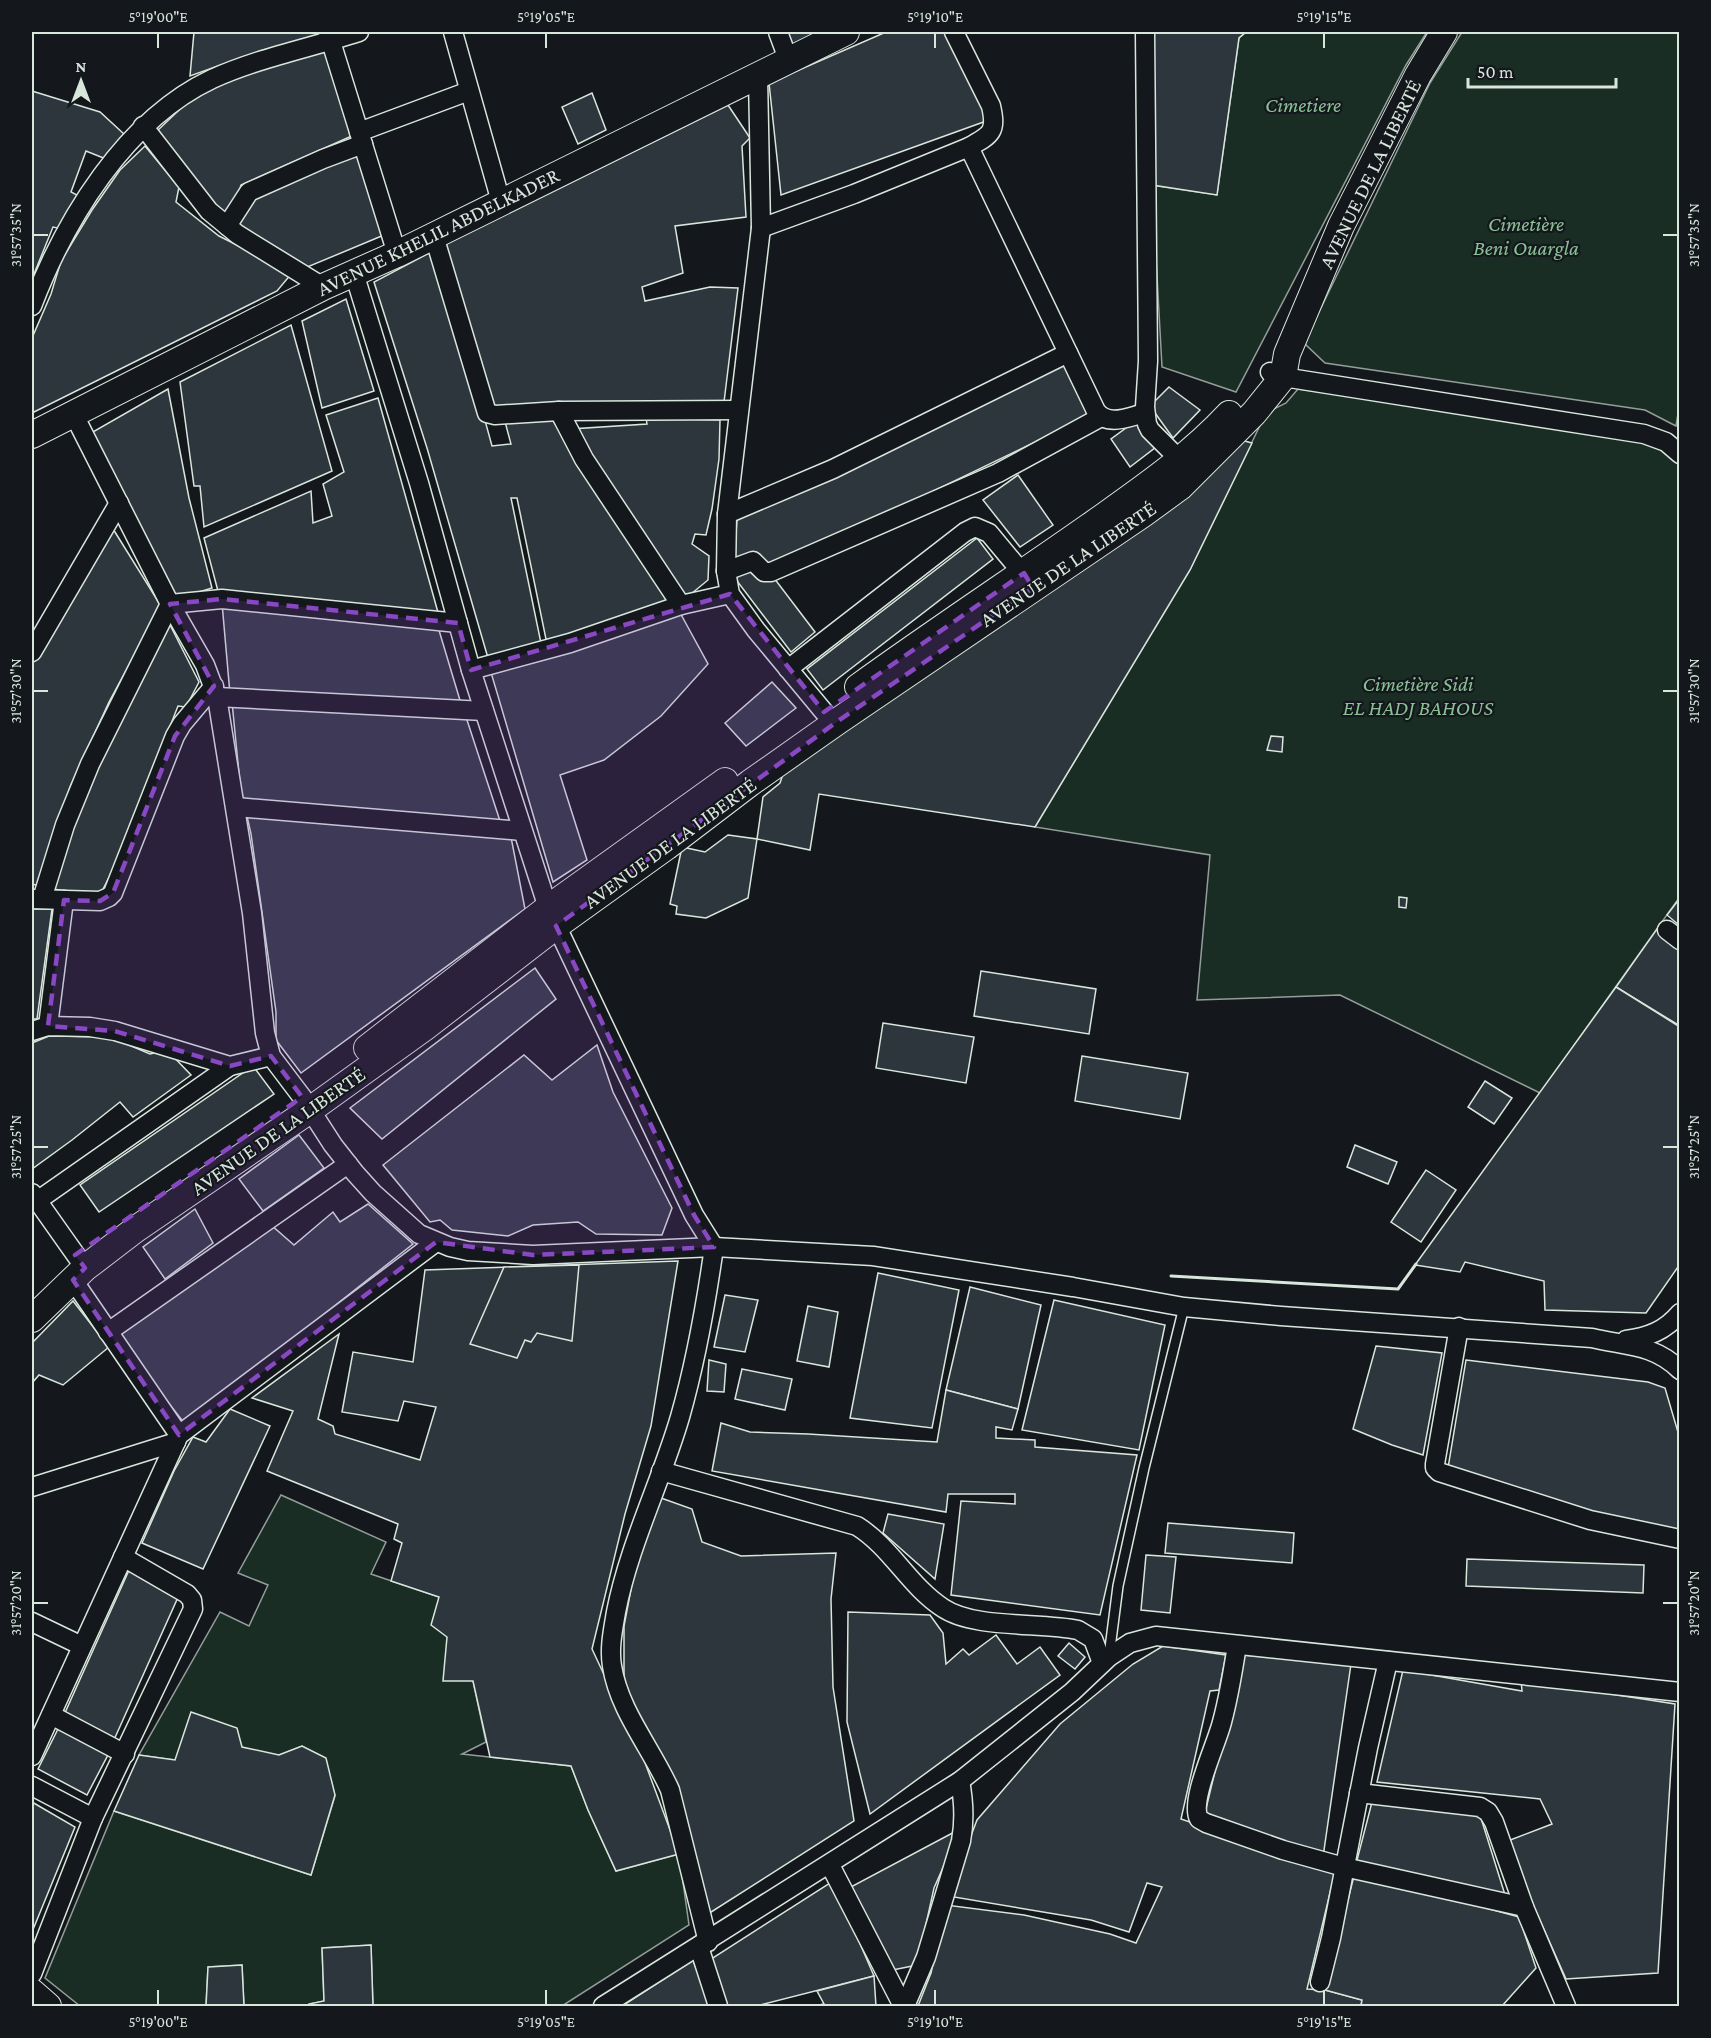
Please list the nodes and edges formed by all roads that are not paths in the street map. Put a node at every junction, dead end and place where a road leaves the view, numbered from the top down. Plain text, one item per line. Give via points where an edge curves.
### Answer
1 (359, 32) edge
2 (453, 32) edge
3 (778, 32) edge
4 (846, 32) edge
5 (954, 32) edge
6 (1145, 32) edge
7 (1444, 32) edge
8 (329, 36) edge
9 (788, 59) junction
10 (758, 76) junction
11 (469, 91) junction
12 (143, 126) junction
13 (361, 138) junction
14 (969, 147) junction
15 (501, 202) junction
16 (227, 226) junction
17 (761, 228) junction
18 (434, 236) junction
19 (397, 254) junction
20 (354, 273) junction
21 (323, 287) junction
22 (34, 295) edge
23 (1068, 353) junction
24 (1280, 368) junction
25 (739, 410) junction
26 (559, 411) junction
27 (73, 413) junction
28 (1145, 413) junction
29 (1101, 417) junction
30 (32, 435) edge
31 (1680, 454) edge
32 (1180, 460) junction
33 (118, 503) junction
34 (727, 514) junction
35 (726, 571) junction
36 (1029, 580) junction
37 (729, 594) junction
38 (170, 604) junction
39 (681, 605) junction
40 (458, 623) junction
41 (32, 652) edge
42 (788, 669) junction
43 (471, 670) junction
44 (215, 692) junction
45 (484, 711) junction
46 (824, 712) junction
47 (236, 807) junction
48 (522, 831) junction
49 (37, 899) edge
50 (64, 900) junction
51 (552, 917) junction
52 (40, 1029) edge
53 (271, 1056) junction
54 (230, 1066) junction
55 (306, 1103) junction
56 (348, 1164) junction
57 (34, 1197) edge
58 (436, 1242) junction
59 (714, 1246) junction
60 (78, 1268) junction
61 (32, 1294) edge
62 (1184, 1307) junction
63 (1680, 1313) edge
64 (32, 1319) edge
65 (1459, 1327) junction
66 (108, 1332) junction
67 (1612, 1342) junction
68 (1680, 1370) edge
69 (177, 1439) junction
70 (661, 1471) junction
71 (32, 1487) edge
72 (1680, 1539) edge
73 (123, 1557) junction
74 (32, 1622) edge
75 (1237, 1645) junction
76 (82, 1646) junction
77 (1106, 1660) junction
78 (1388, 1661) junction
79 (1680, 1692) edge
80 (51, 1715) junction
81 (125, 1754) junction
82 (32, 1756) edge
83 (960, 1781) junction
84 (32, 1786) edge
85 (1359, 1792) junction
86 (93, 1818) junction
87 (830, 1865) junction
88 (1344, 1867) junction
89 (1524, 1907) junction
90 (704, 1944) junction
91 (32, 1974) edge
92 (1320, 1982) dead end
93 (32, 1992) edge
94 (48, 2007) edge
95 (603, 2007) edge
96 (718, 2007) edge
97 (904, 2007) edge
98 (1566, 2007) edge

1 - 8 street
2 - 11 street
3 - 9 street
4 - 9 street, AVENUE KHELIL ABDELKADER
5 - 14 street via 994,119 993,130 986,138
6 - 28 street
7 - 24 street, AVENUE DE LA LIBERTÉ via 1341,226
8 - 12 street via 212,80
8 - 13 street
9 - 10 street, AVENUE KHELIL ABDELKADER
10 - 15 street, AVENUE KHELIL ABDELKADER
10 - 17 street
11 - 13 street
11 - 15 street
12 - 16 street via 209,212
12 - 22 street via 82,206
13 - 16 street via 249,192
13 - 19 street
14 - 17 street
14 - 23 street
15 - 18 street, AVENUE KHELIL ABDELKADER
16 - 21 street
17 - 25 street
18 - 19 street, AVENUE KHELIL ABDELKADER
18 - 26 street via 485,410 495,415
19 - 20 street, AVENUE KHELIL ABDELKADER
20 - 21 street, AVENUE KHELIL ABDELKADER
20 - 40 street
21 - 27 street, AVENUE KHELIL ABDELKADER
23 - 29 street
23 - 34 street via 833,468
24 - 31 street via 1644,434 1666,442
24 - 32 street, AVENUE DE LA LIBERTÉ
24 - 36 street, AVENUE DE LA LIBERTÉ via 1254,413 1180,487
25 - 26 street
25 - 34 street
26 - 39 street via 584,459
27 - 30 street, AVENUE KHELIL ABDELKADER
27 - 33 street
28 - 29 street via 1110,420
28 - 32 street via 1150,430
29 - 35 street via 999,473 771,572 764,572 753,561
32 - 36 street, AVENUE DE LA LIBERTÉ
33 - 38 street
33 - 41 street
34 - 35 street
35 - 37 street
36 - 42 street via 989,532 975,527
36 - 46 street, AVENUE DE LA LIBERTÉ via 922,641
36 - 51 street, AVENUE DE LA LIBERTÉ via 838,721
37 - 39 street
37 - 42 street
38 - 40 street via 222,599
38 - 44 street via 205,665
38 - 49 street via 90,764
39 - 43 street via 570,643
40 - 43 street
42 - 46 street
43 - 45 street
44 - 45 street
44 - 47 street
44 - 50 street via 175,736 113,893 100,901
45 - 48 street
46 - 51 street, AVENUE DE LA LIBERTÉ
47 - 48 street
47 - 53 street
48 - 51 street
49 - 50 street
50 - 52 street
51 - 55 street, AVENUE DE LA LIBERTÉ via 404,1021
51 - 59 street via 694,1215
52 - 54 street via 90,1027 116,1031
53 - 54 street
53 - 55 street
54 - 57 street
55 - 56 street
55 - 60 street, AVENUE DE LA LIBERTÉ
56 - 58 street via 406,1225
56 - 66 street
57 - 60 street
58 - 59 street via 468,1251 522,1255
58 - 69 street
59 - 62 street via 873,1256
59 - 70 street via 698,1343
60 - 61 street, AVENUE DE LA LIBERTÉ
60 - 64 street, AVENUE DE LA LIBERTÉ
60 - 66 street
62 - 65 street
62 - 77 lane via 1144,1468
63 - 67 street via 1645,1338
65 - 67 street
65 - 72 street via 1435,1464 1439,1472 1590,1520
66 - 69 street
67 - 68 street via 1657,1353
69 - 71 street
69 - 73 street
70 - 77 street via 857,1526 884,1547 921,1591 944,1609 963,1617 1078,1630 1093,1639
70 - 90 street via 620,1594 611,1638 611,1664 615,1684 670,1790
73 - 76 street
73 - 81 street via 187,1594 193,1609
74 - 76 street
75 - 77 street via 1156,1636 1130,1644
75 - 78 street
75 - 88 street via 1222,1724 1201,1784 1197,1815 1206,1823
76 - 80 street
77 - 83 street
78 - 79 street
78 - 85 street
80 - 81 street
80 - 82 street
81 - 86 street
83 - 87 street
83 - 97 street via 965,1804 961,1841 926,1957
84 - 86 street
85 - 88 street
85 - 89 street via 1455,1803 1488,1812
86 - 91 street
87 - 90 street
87 - 97 street
88 - 89 street
88 - 92 street
89 - 98 street
90 - 95 street
90 - 96 street
93 - 94 street

